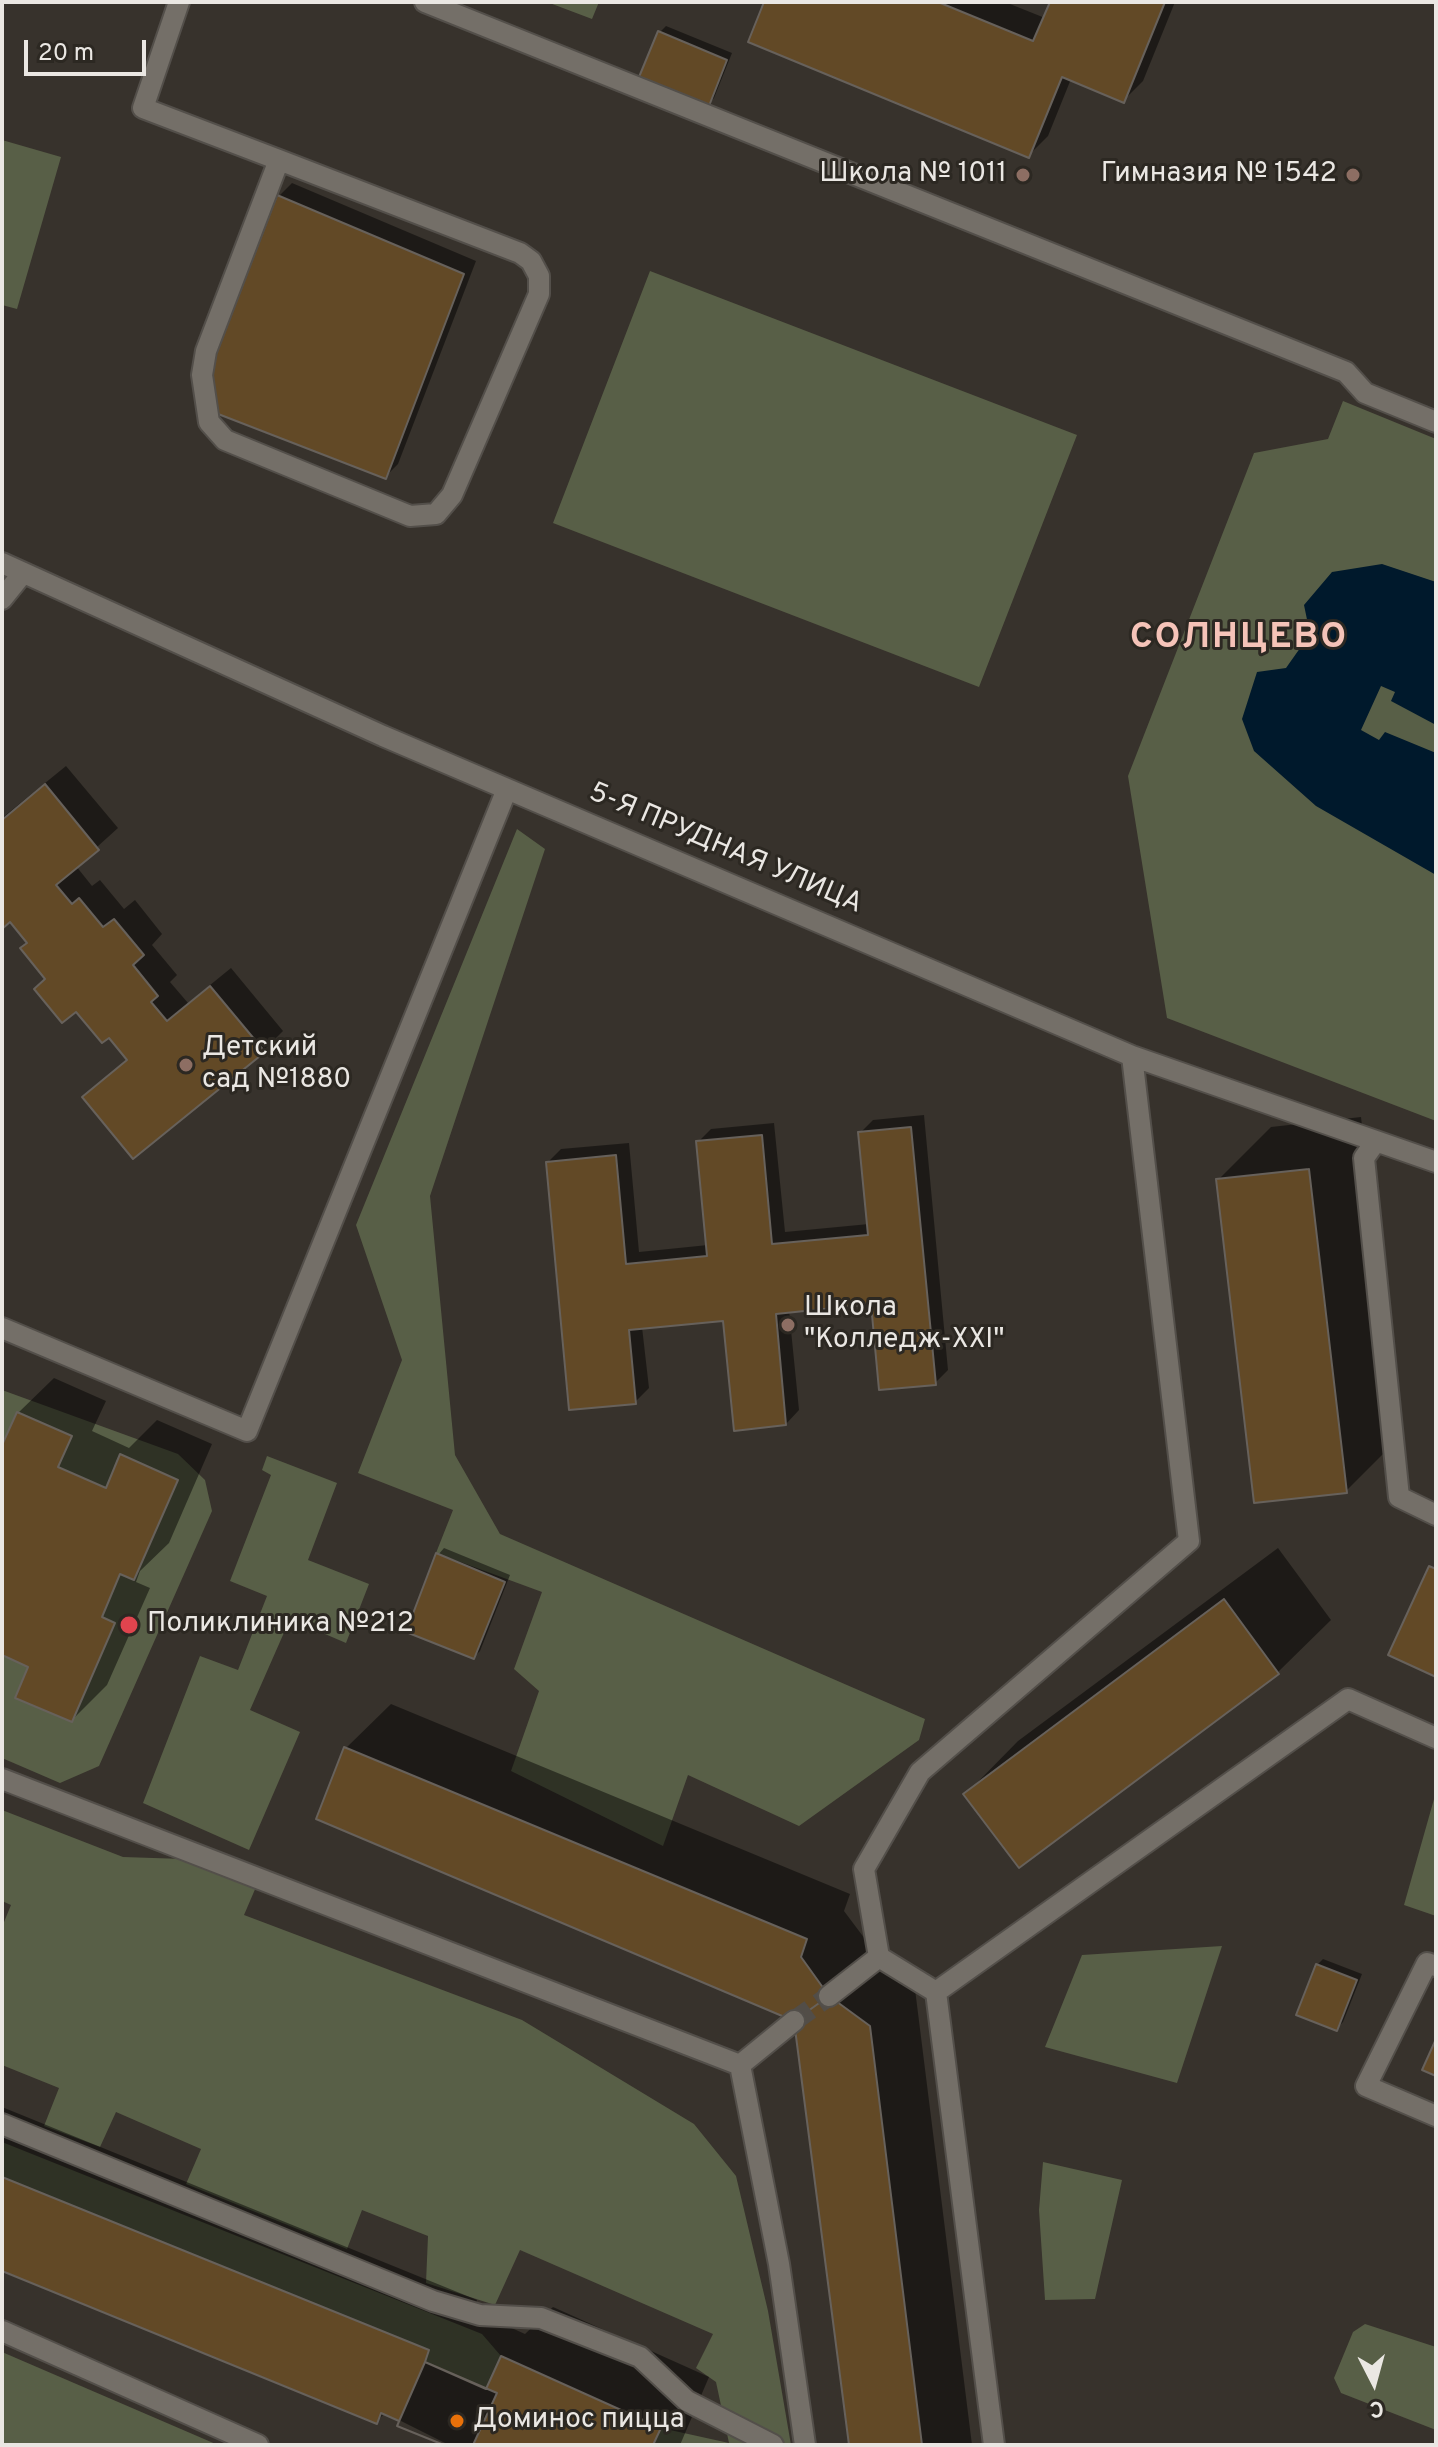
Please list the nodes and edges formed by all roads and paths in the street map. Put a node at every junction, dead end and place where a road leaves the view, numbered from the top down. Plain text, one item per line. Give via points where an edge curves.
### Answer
1 (179, 2) edge
2 (425, 2) edge
3 (279, 160) junction
4 (1436, 422) edge
5 (2, 563) edge
6 (23, 573) junction
7 (2, 599) edge
8 (507, 789) junction
9 (1132, 1056) junction
10 (1376, 1141) junction
11 (1436, 1162) edge
12 (2, 1328) edge
13 (1436, 1515) edge
14 (1436, 1738) edge
15 (2, 1779) edge
16 (879, 1957) junction
17 (1436, 1966) edge
18 (936, 1992) junction
19 (829, 1996) tunnel mouth
20 (794, 2021) tunnel mouth
21 (740, 2065) junction
22 (1436, 2116) edge
23 (2, 2124) edge
24 (2, 2331) edge
25 (258, 2445) edge
26 (773, 2445) edge
27 (805, 2445) edge
28 (994, 2445) edge

1 - 3 street via 143,108
2 - 4 street via 1346,372 1365,393
3 - 3 street via 520,253 539,276 539,294 520,339 452,495 436,514 410,516 225,440 209,422 202,375 206,351
5 - 6 street, 5-Я ПРУДНАЯ УЛИЦА
6 - 7 street
6 - 8 street, 5-Я ПРУДНАЯ УЛИЦА
8 - 9 street, 5-Я ПРУДНАЯ УЛИЦА
8 - 12 street via 247,1431
9 - 10 street, 5-Я ПРУДНАЯ УЛИЦА
9 - 16 street via 1189,1541 920,1772 864,1869
10 - 11 street, 5-Я ПРУДНАЯ УЛИЦА
10 - 13 street via 1364,1158 1399,1497
14 - 18 street via 1348,1699
15 - 21 street
16 - 18 street
16 - 19 street
17 - 22 street via 1427,1963 1366,2086
18 - 28 street
20 - 21 street
21 - 27 street via 779,2264
23 - 26 street via 433,2301 480,2315 541,2318 640,2357 687,2401
24 - 25 street

